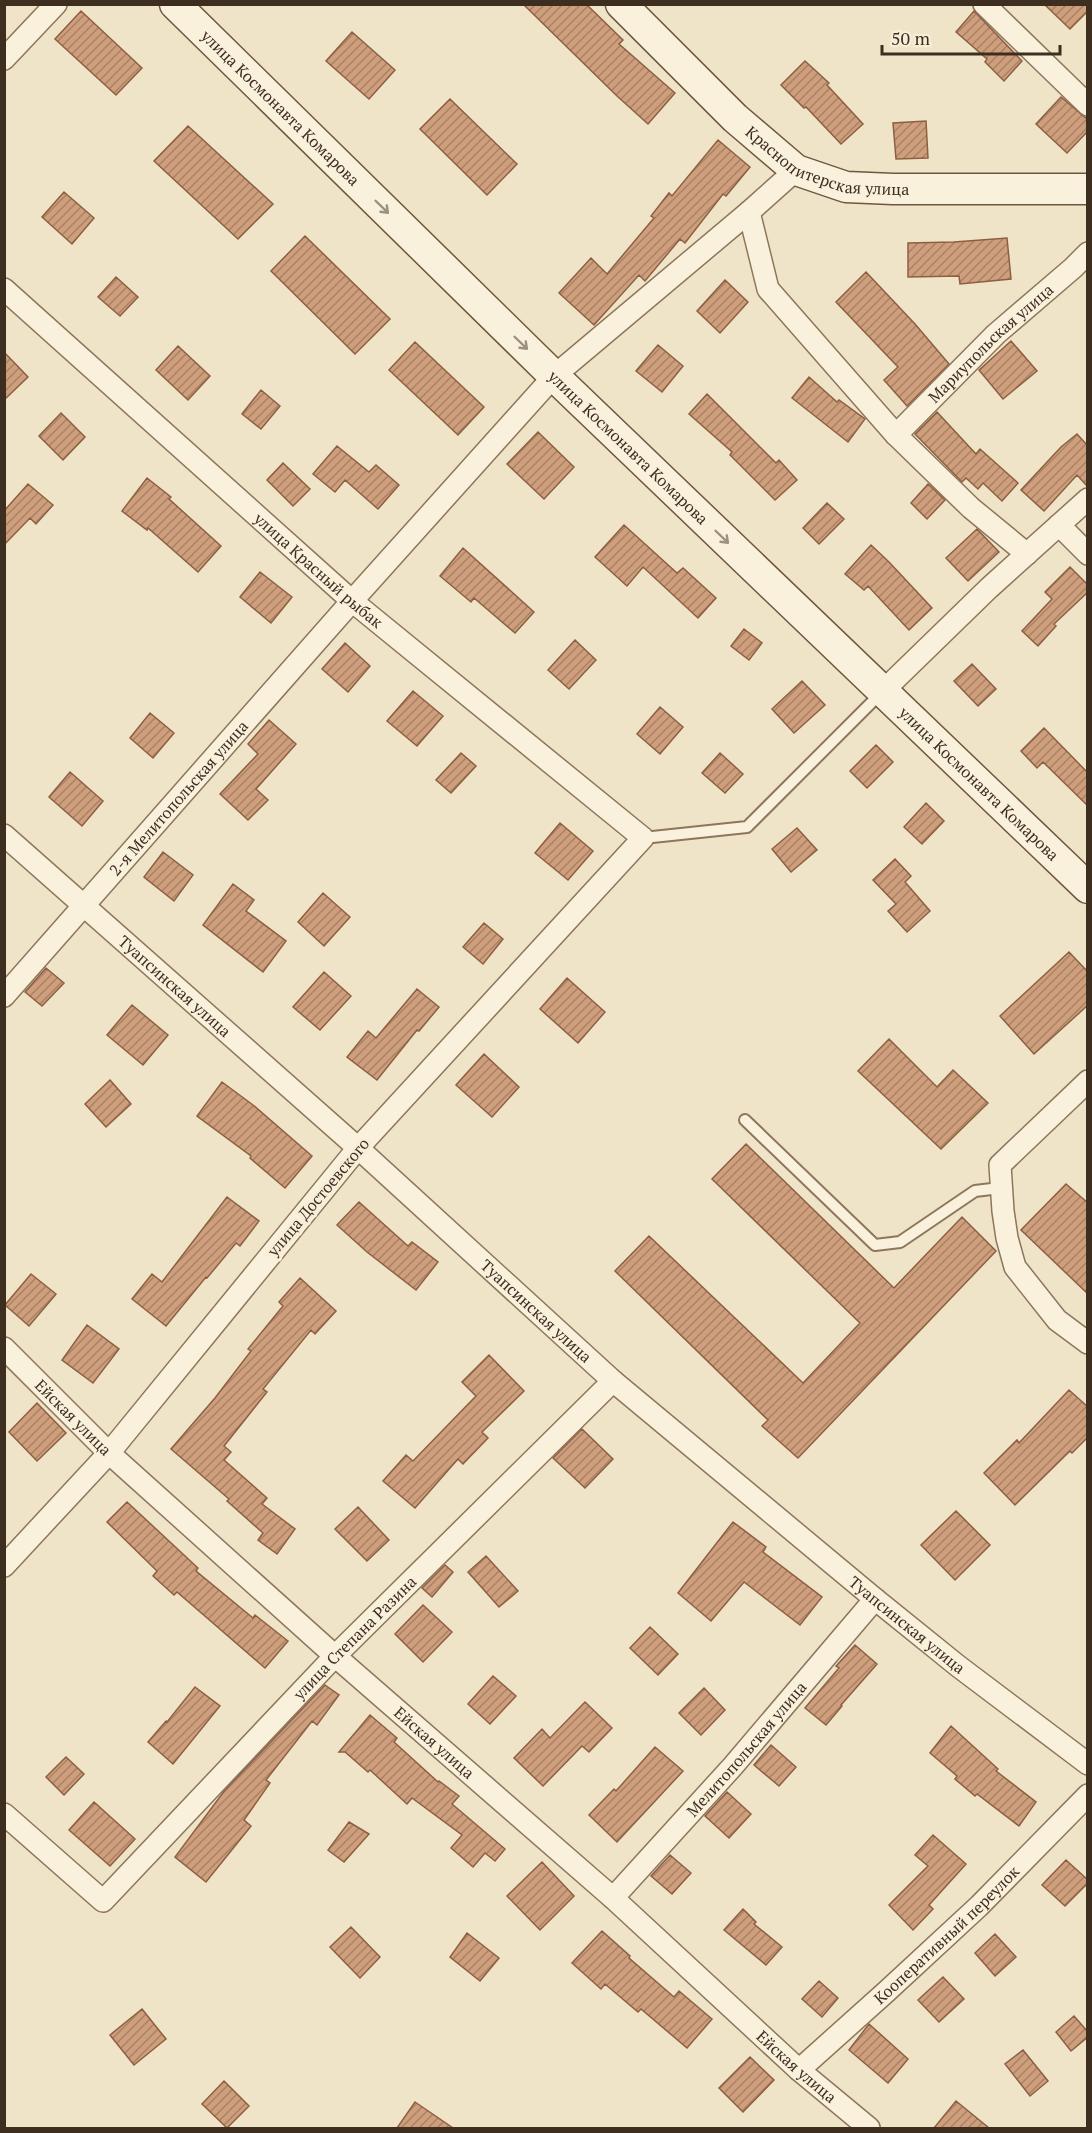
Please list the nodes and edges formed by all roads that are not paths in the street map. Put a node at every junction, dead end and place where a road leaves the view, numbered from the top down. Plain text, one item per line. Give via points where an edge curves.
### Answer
1 (56, 4) edge
2 (175, 4) edge
3 (621, 4) edge
4 (984, 4) edge
5 (4, 59) edge
6 (1088, 105) edge
7 (796, 170) junction
8 (1088, 189) edge
9 (749, 212) junction
10 (1088, 253) edge
11 (4, 289) edge
12 (554, 376) junction
13 (896, 435) junction
14 (1088, 499) edge
15 (1059, 525) junction
16 (1027, 554) junction
17 (1088, 554) edge
18 (352, 601) junction
19 (882, 692) junction
20 (4, 835) edge
21 (642, 838) junction
22 (1088, 888) edge
23 (85, 905) junction
24 (4, 996) edge
25 (1088, 1081) edge
26 (745, 1120) dead end
27 (358, 1148) junction
28 (1000, 1188) junction
29 (1088, 1343) edge
30 (4, 1348) edge
31 (613, 1381) junction
32 (110, 1453) junction
33 (4, 1566) edge
34 (875, 1599) junction
35 (335, 1656) junction
36 (1088, 1764) edge
37 (1088, 1795) edge
38 (4, 1814) edge
39 (614, 1898) junction
40 (799, 2070) junction
41 (869, 2128) edge

1 - 5 street
2 -> 12 main road, улица Космонавта Комарова
3 - 7 main road, Краснопитерская улица via 735,118
4 - 6 street
7 - 8 main road, Краснопитерская улица via 846,187
7 - 9 street, 2-я Мелитопольская улица
9 - 12 street, 2-я Мелитопольская улица
9 - 13 street via 768,289
10 - 13 street, Мариупольская улица via 996,334
11 - 18 street, улица Красный рыбак
12 - 18 street, 2-я Мелитопольская улица
12 -> 19 main road, улица Космонавта Комарова
13 - 16 street via 971,508
14 - 15 street
15 - 16 street
15 - 17 street
16 - 19 street
18 - 21 street, улица Красный рыбак
18 - 23 street, 2-я Мелитопольская улица
19 - 21 lane via 747,828
19 - 22 main road, улица Космонавта Комарова
20 - 23 street, Туапсинская улица
21 - 27 street, улица Достоевского
23 - 24 street, 2-я Мелитопольская улица
23 - 27 street, Туапсинская улица
25 - 28 street via 1000,1166
26 - 28 lane via 875,1245 900,1242 975,1191
27 - 31 street, Туапсинская улица
27 - 32 street, улица Достоевского
28 - 29 street via 1015,1267 1057,1320
30 - 32 street, Ейская улица
31 - 34 street, Туапсинская улица
31 - 35 street, улица Степана Разина
32 - 33 street, улица Достоевского
32 - 35 street, Ейская улица
34 - 36 street, Туапсинская улица
34 - 39 street, Мелитопольская улица
35 - 38 street, улица Степана Разина via 103,1901
35 - 39 street, Ейская улица
37 - 40 street, Кооперативный переулок via 979,1906
39 - 40 street, Ейская улица
40 - 41 street, Ейская улица

